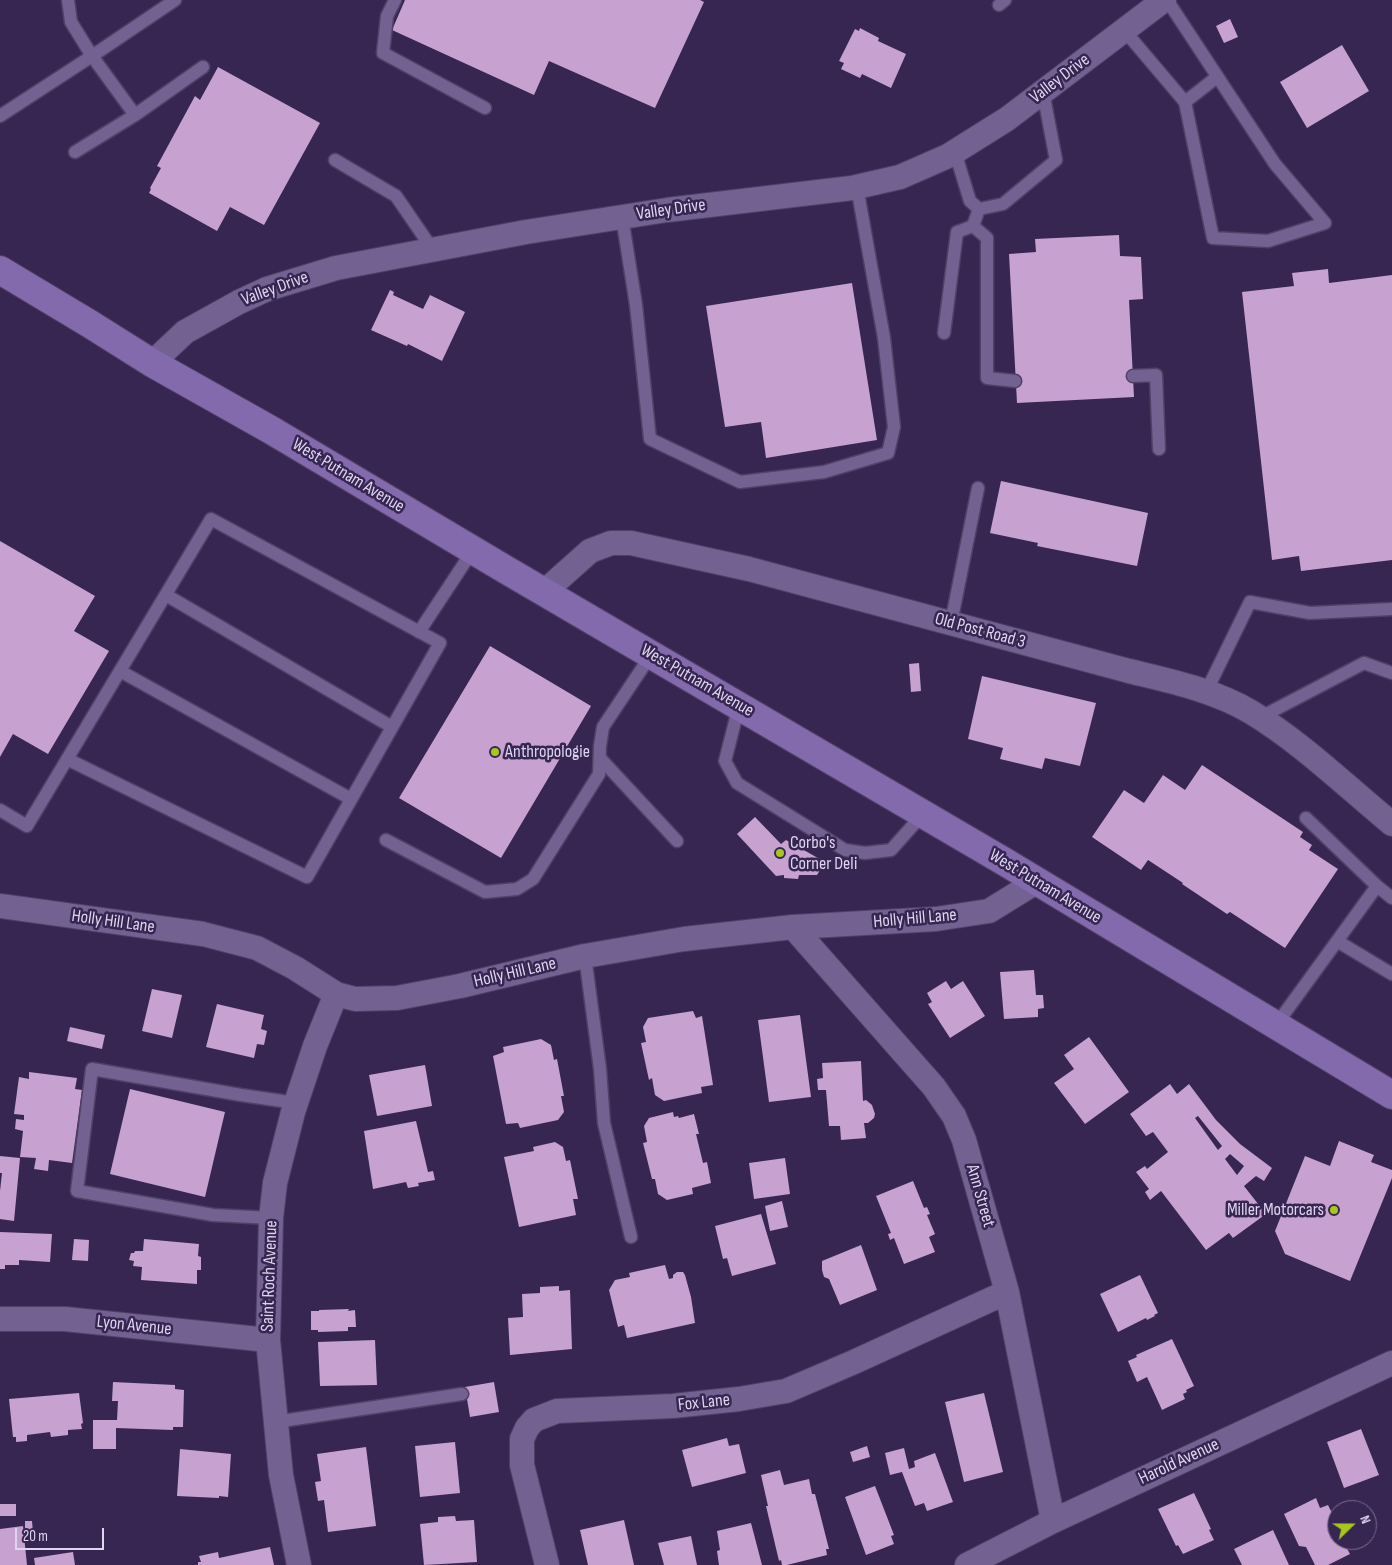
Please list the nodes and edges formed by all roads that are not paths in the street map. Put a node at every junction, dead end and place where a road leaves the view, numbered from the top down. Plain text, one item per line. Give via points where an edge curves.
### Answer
1 (68, 0) edge
2 (175, 0) edge
3 (395, 0) edge
4 (1165, 0) edge
5 (1124, 30) junction
6 (92, 56) junction
7 (202, 67) dead end
8 (1217, 77) junction
9 (1043, 92) junction
10 (1185, 102) junction
11 (485, 108) dead end
12 (135, 115) junction
13 (0, 116) edge
14 (75, 152) dead end
15 (955, 152) junction
16 (335, 160) dead end
17 (857, 187) junction
18 (979, 209) junction
19 (622, 217) junction
20 (973, 226) junction
21 (433, 250) junction
22 (0, 270) edge
23 (944, 333) dead end
24 (152, 363) junction
25 (1133, 376) dead end
26 (1015, 381) dead end
27 (1159, 449) dead end
28 (978, 488) dead end
29 (473, 550) junction
30 (544, 592) junction
31 (166, 595) junction
32 (1392, 609) edge
33 (951, 623) junction
34 (419, 632) junction
35 (651, 655) junction
36 (120, 671) junction
37 (1392, 673) edge
38 (1206, 692) junction
39 (739, 706) junction
40 (1260, 718) junction
41 (392, 727) junction
42 (600, 758) junction
43 (67, 759) junction
44 (351, 799) junction
45 (0, 810) edge
46 (923, 814) junction
47 (1306, 818) dead end
48 (1392, 824) edge
49 (386, 840) dead end
50 (677, 840) dead end
51 (1036, 882) junction
52 (1377, 886) junction
53 (1392, 898) edge
54 (0, 906) edge
55 (793, 926) junction
56 (1337, 941) junction
57 (584, 956) junction
58 (1392, 974) edge
59 (336, 994) junction
60 (1276, 1026) junction
61 (1392, 1095) edge
62 (296, 1103) junction
63 (271, 1218) junction
64 (631, 1237) dead end
65 (1007, 1292) junction
66 (0, 1319) edge
67 (268, 1340) junction
68 (1392, 1363) edge
69 (462, 1394) dead end
70 (275, 1422) junction
71 (1053, 1521) junction
72 (299, 1565) edge
73 (547, 1565) edge
74 (967, 1565) edge

1 - 6 lane via 71,22
2 - 6 lane
3 - 11 lane via 387,16 383,53
4 - 5 street, Valley Drive
4 - 8 lane
5 - 9 street, Valley Drive
5 - 10 lane
6 - 12 lane
6 - 13 lane
7 - 12 lane
8 - 10 lane
8 - 10 lane via 1275,164 1325,223 1268,241 1213,238
9 - 15 street, Valley Drive via 1008,119
9 - 18 lane via 1056,160 1003,204
12 - 14 lane
15 - 17 street, Valley Drive via 900,177
15 - 18 lane via 970,202
16 - 21 lane via 396,196
17 - 19 street, Valley Drive
17 - 19 lane via 884,338 894,427 888,453 824,472 740,482 650,439 636,305
18 - 20 lane
19 - 21 street, Valley Drive
20 - 23 lane via 957,232
20 - 26 lane via 987,238 987,378
21 - 24 street, Valley Drive via 336,268 267,289 185,332
22 - 24 main road, West Putnam Avenue
24 - 29 main road, West Putnam Avenue via 272,430
25 - 27 lane via 1156,374
28 - 33 lane
29 - 30 main road, West Putnam Avenue
29 - 34 lane
30 - 33 street, Old Post Road 3 via 590,550 611,543 630,543 749,569
30 - 35 main road, West Putnam Avenue
31 - 34 lane via 211,519
31 - 36 lane
31 - 41 lane
32 - 38 lane via 1310,613 1250,602
33 - 38 street, Old Post Road 3
34 - 41 lane via 440,644
35 - 39 main road, West Putnam Avenue
35 - 42 lane via 603,727
36 - 43 lane
36 - 44 lane
37 - 40 lane via 1364,662
38 - 40 street, Old Post Road 3
39 - 46 main road, West Putnam Avenue
39 - 46 lane via 725,761 737,784 845,850 865,853 891,850
40 - 48 street, Old Post Road 3 via 1290,738
41 - 44 lane
42 - 49 lane via 599,774 534,879 518,889 486,892
42 - 50 lane
43 - 44 lane via 307,877
43 - 45 lane via 27,826
46 - 51 main road, West Putnam Avenue
47 - 52 lane
51 - 55 street, Holly Hill Lane via 989,911 936,919
51 - 60 main road, West Putnam Avenue
52 - 53 lane
52 - 56 lane
54 - 59 street, Holly Hill Lane via 203,934 257,948
55 - 57 street, Holly Hill Lane via 684,939
55 - 65 street, Ann Street via 934,1087 954,1116 964,1140
56 - 58 lane
56 - 60 lane
57 - 59 street, Holly Hill Lane via 397,998 355,999
57 - 64 lane via 604,1123
59 - 62 street, Saint Roch Avenue
60 - 61 main road, West Putnam Avenue
62 - 63 street, Saint Roch Avenue via 275,1183
62 - 63 lane via 92,1069 77,1191 212,1215
63 - 67 street, Saint Roch Avenue
65 - 71 street, Ann Street
65 - 73 street, Fox Lane via 786,1390 673,1406 557,1411 534,1420 522,1439 522,1465
66 - 67 street, Lyon Avenue via 65,1319
67 - 70 street, Saint Roch Avenue
68 - 71 street, Harold Avenue
69 - 70 lane
70 - 72 street, Saint Roch Avenue via 281,1475
71 - 74 street, Harold Avenue

